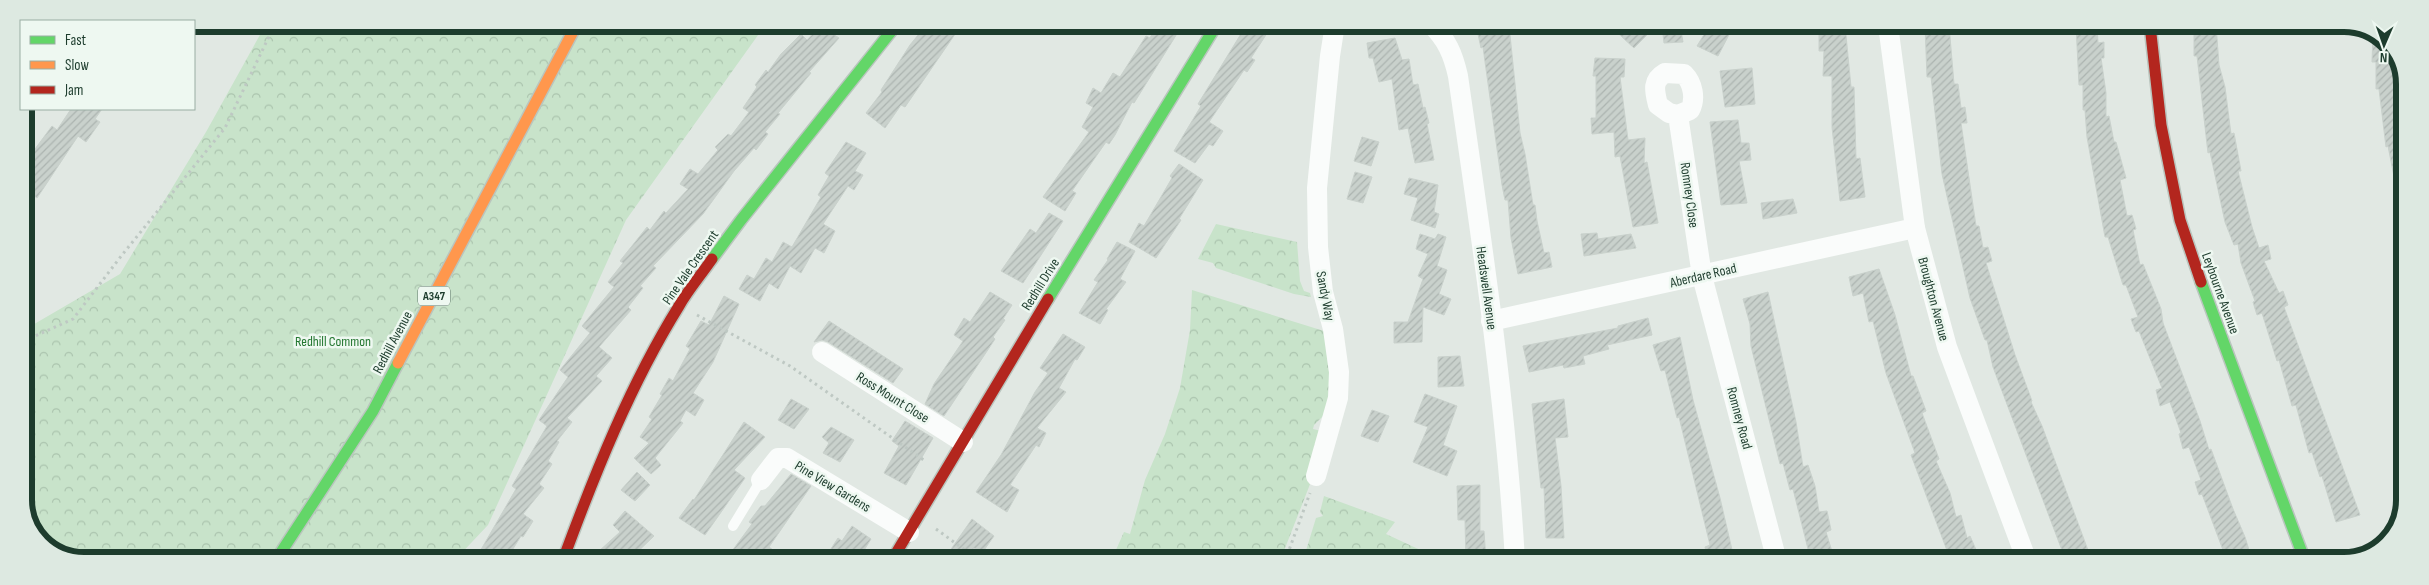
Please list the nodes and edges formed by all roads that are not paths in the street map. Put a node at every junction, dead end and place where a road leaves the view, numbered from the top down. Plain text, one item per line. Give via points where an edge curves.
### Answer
1 (572, 32) edge
2 (891, 32) edge
3 (1212, 32) edge
4 (1334, 32) edge
5 (1438, 32) edge
6 (1889, 32) edge
7 (2151, 32) edge
8 (1678, 115) dead end
9 (1916, 228) junction
10 (1702, 276) junction
11 (1491, 320) junction
12 (822, 352) dead end
13 (963, 442) junction
14 (1316, 476) road end
15 (762, 480) joint
16 (914, 524) junction
17 (733, 526) dead end
18 (281, 552) edge
19 (566, 552) edge
20 (897, 552) edge
21 (1514, 552) edge
22 (1775, 552) edge
23 (2024, 552) edge
24 (2302, 552) edge

1 - 18 street, Redhill Avenue / A347 via 373,411
2 - 19 street, Pine Vale Crescent via 741,220 680,305 595,472
3 - 13 street, Redhill Drive
4 - 14 street, Sandy Way via 1317,188 1318,247 1323,292 1333,329 1339,372 1338,398
5 - 11 street, Headswell Avenue via 1453,54 1458,76
6 - 9 street, Broughton Avenue
7 - 24 street, Leybourne Avenue via 2161,126 2180,220
8 - 10 street, Romney Close
9 - 10 street, Aberdare Road
9 - 23 street, Broughton Avenue via 1947,347
10 - 11 street, Aberdare Road
10 - 22 street, Romney Road
11 - 21 street, Headswell Avenue
12 - 13 street, Ross Mount Close
13 - 16 street, Redhill Drive
15 - 16 street, Pine View Gardens via 778,458 787,458
15 - 17 lane
16 - 20 street, Redhill Drive

